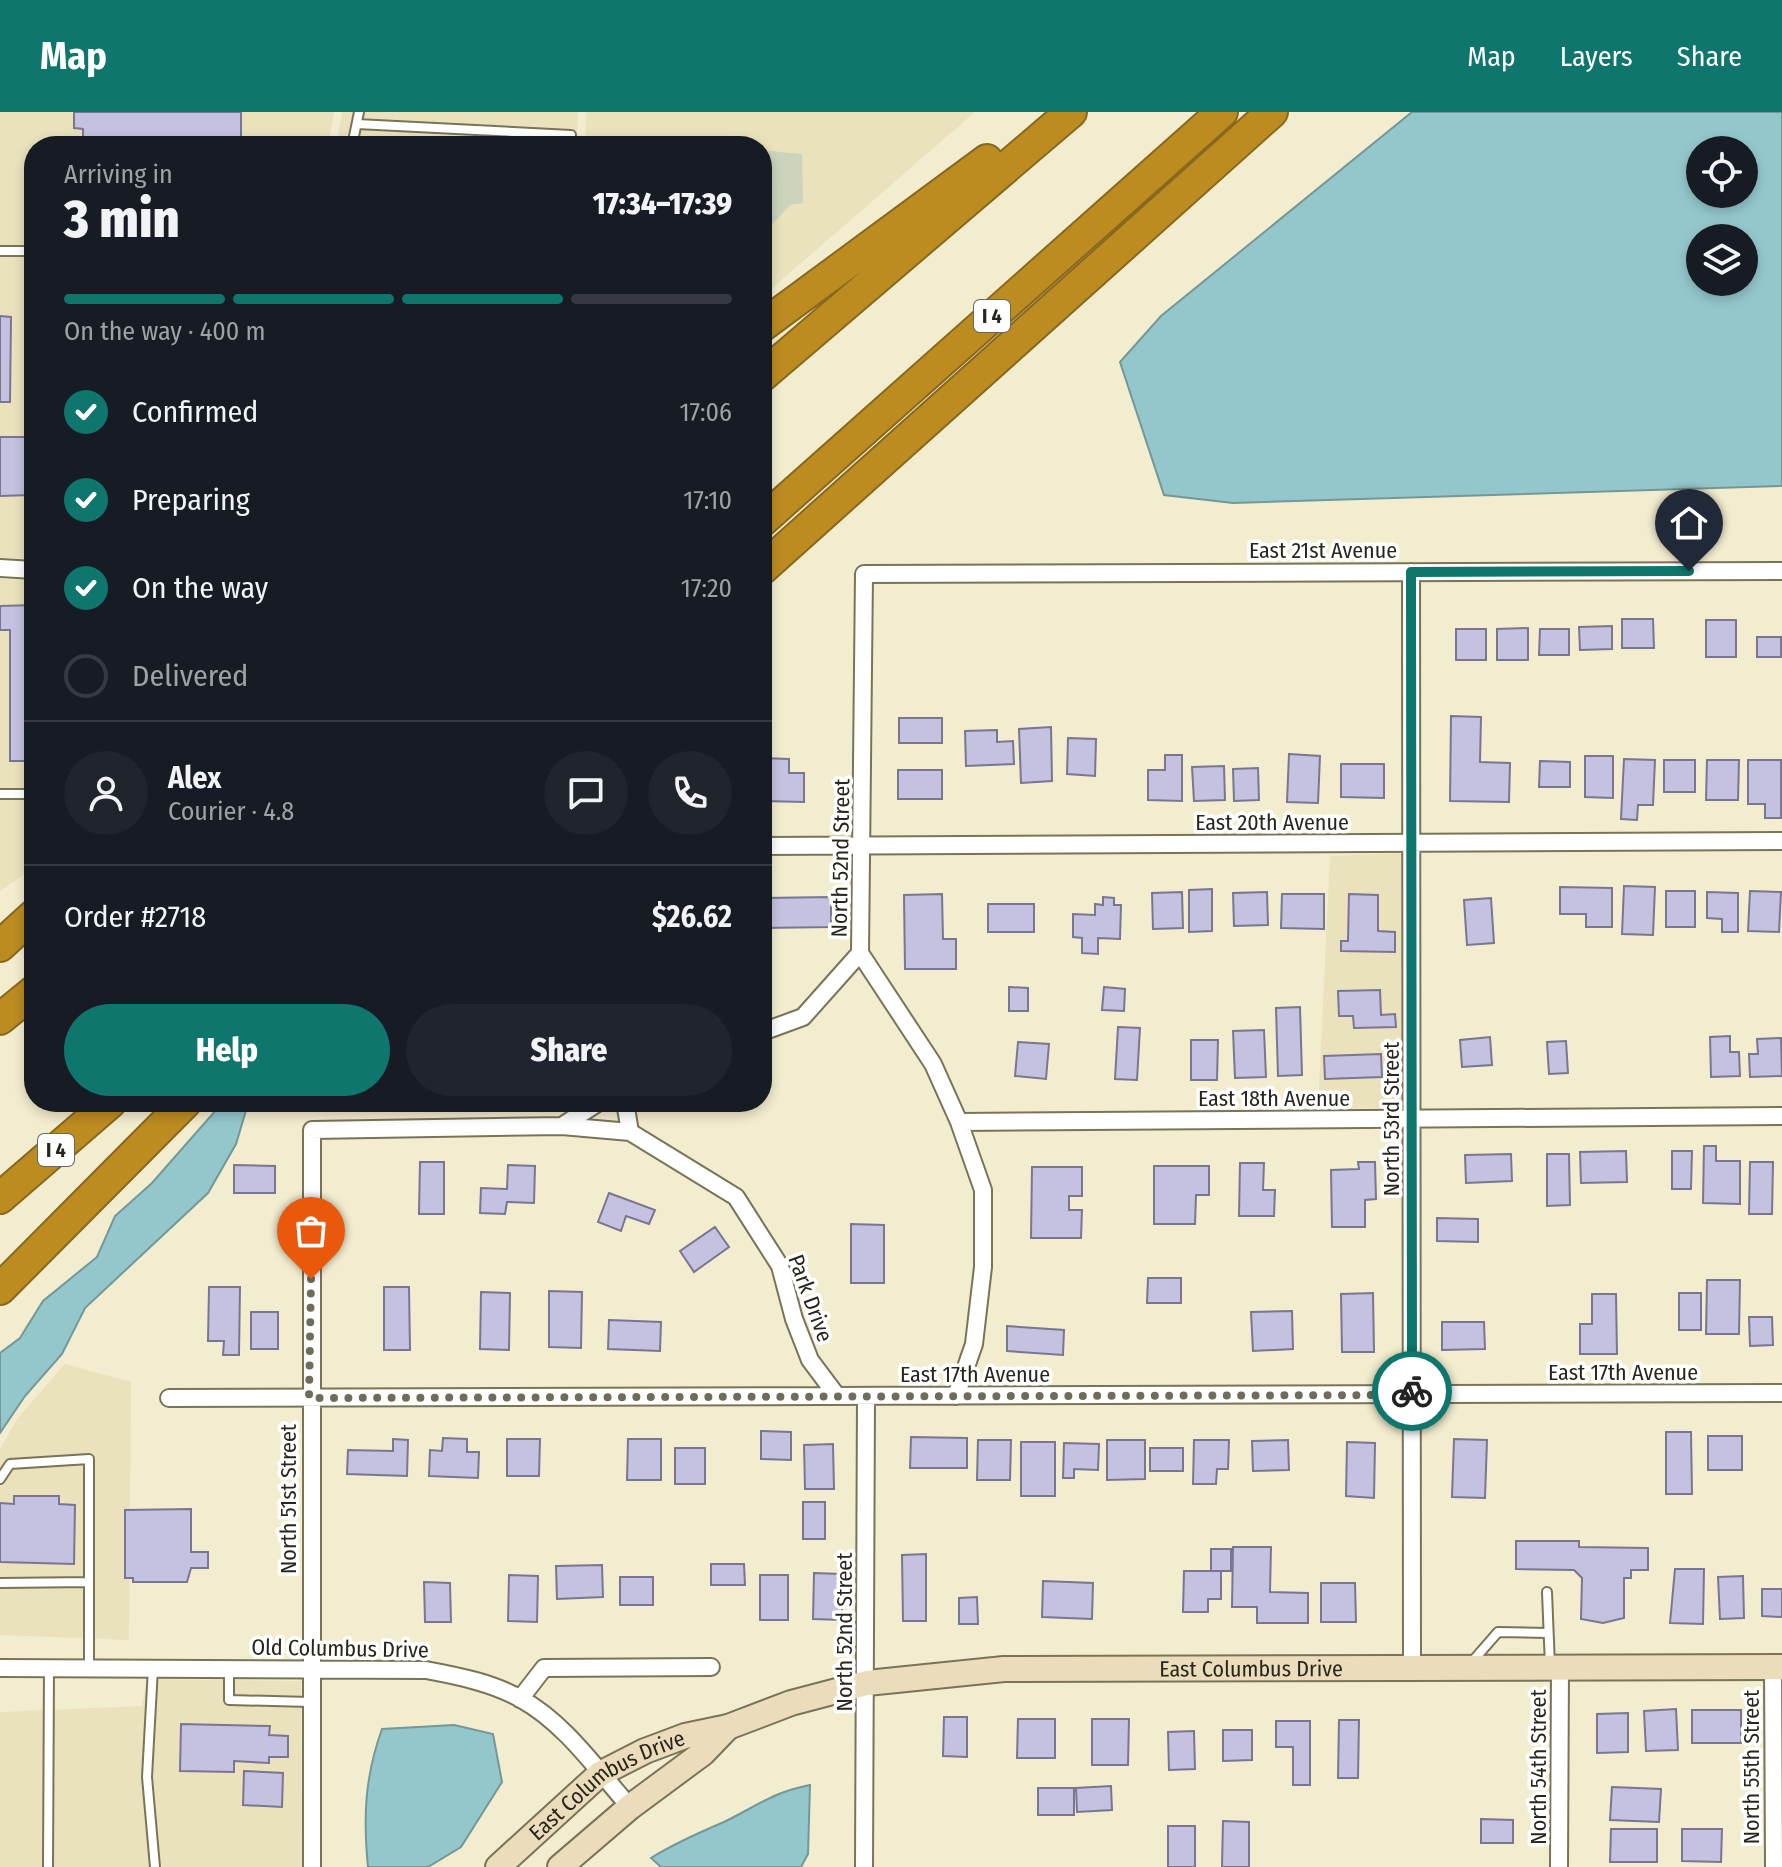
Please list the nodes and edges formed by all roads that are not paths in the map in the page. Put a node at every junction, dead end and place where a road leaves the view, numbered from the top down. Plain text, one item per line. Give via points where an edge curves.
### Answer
1 (359, 112) edge
2 (1053, 112) edge
3 (1071, 112) edge
4 (1222, 112) edge
5 (1272, 112) edge
6 (357, 124) junction
7 (571, 135) dead end
8 (354, 136) edge
9 (0, 251) edge
10 (24, 251) edge
11 (772, 319) edge
12 (772, 367) edge
13 (772, 512) edge
14 (772, 560) edge
15 (0, 568) edge
16 (24, 569) edge
17 (1782, 571) edge
18 (1411, 572) junction
19 (864, 574) joint
20 (0, 794) edge
21 (24, 794) edge
22 (1782, 841) edge
23 (1413, 843) junction
24 (772, 846) edge
25 (862, 846) junction
26 (24, 924) edge
27 (0, 946) edge
28 (860, 953) junction
29 (24, 999) edge
30 (0, 1019) edge
31 (772, 1028) edge
32 (99, 1112) edge
33 (176, 1112) edge
34 (584, 1112) edge
35 (627, 1112) edge
36 (1782, 1116) edge
37 (1413, 1119) junction
38 (959, 1122) junction
39 (562, 1126) junction
40 (630, 1132) junction
41 (0, 1198) edge
42 (0, 1289) edge
43 (1782, 1393) edge
44 (1412, 1395) junction
45 (837, 1396) junction
46 (866, 1396) junction
47 (956, 1396) junction
48 (169, 1398) dead end
49 (309, 1398) junction
50 (0, 1479) edge
51 (89, 1582) junction
52 (0, 1583) edge
53 (1547, 1592) dead end
54 (1548, 1633) junction
55 (711, 1667) dead end
56 (1412, 1667) junction
57 (1468, 1667) junction
58 (1555, 1667) junction
59 (1777, 1667) edge
60 (0, 1668) edge
61 (49, 1668) junction
62 (89, 1668) junction
63 (153, 1668) junction
64 (229, 1668) junction
65 (310, 1668) junction
66 (867, 1683) junction
67 (520, 1699) junction
68 (310, 1702) junction
69 (728, 1727) junction
70 (600, 1774) junction
71 (630, 1807) junction
72 (48, 1867) edge
73 (155, 1867) edge
74 (312, 1867) edge
75 (498, 1867) edge
76 (560, 1867) edge
77 (864, 1867) edge
78 (1559, 1867) edge
79 (1774, 1867) edge

1 - 6 lane
2 - 11 highway
3 - 12 highway
4 - 13 highway, I 4
5 - 14 highway
6 - 7 lane
6 - 8 lane
9 - 10 lane
15 - 16 street
17 - 18 street, East 21st Avenue
18 - 19 street, East 21st Avenue
18 - 23 street, North 53rd Street
19 - 25 street, North 52nd Street
20 - 21 lane
22 - 23 street, East 20th Avenue
23 - 25 street, East 20th Avenue
23 - 37 street, North 53rd Street
24 - 25 street, East 20th Avenue
25 - 28 street, North 52nd Street
26 - 27 highway
28 - 31 street via 803,1017
28 - 38 street, North 52nd Street via 933,1064
29 - 30 highway
32 - 41 highway, I 4
33 - 42 highway
34 - 39 street
35 - 40 street
36 - 37 street, East 18th Avenue
37 - 38 street, East 18th Avenue
37 - 44 street, North 53rd Street
38 - 47 street, North 52nd Street via 983,1190 983,1267 974,1344
39 - 40 street, Park Drive
39 - 49 street, North 51st Street via 312,1130
40 - 45 street, Park Drive via 736,1197 780,1266 810,1360
43 - 44 street, East 17th Avenue
44 - 47 street, East 17th Avenue
44 - 56 street, North 53rd Street
45 - 46 street, East 17th Avenue
45 - 49 street, East 17th Avenue
46 - 47 street, East 17th Avenue
46 - 66 street, North 52nd Street
48 - 49 street, East 17th Avenue
49 - 65 street, North 51st Street
50 - 51 lane via 10,1464 89,1459
51 - 52 lane
51 - 62 lane
53 - 54 lane
54 - 57 lane via 1498,1632
54 - 58 lane
55 - 67 street via 544,1668
56 - 57 main road, East Columbus Drive
56 - 66 main road, East Columbus Drive via 1004,1669
57 - 58 main road, East Columbus Drive
58 - 59 main road, East Columbus Drive
58 - 78 street, North 54th Street
59 - 79 street, North 55th Street
60 - 61 street, Old Columbus Drive
61 - 62 street, Old Columbus Drive
61 - 72 lane
62 - 63 street, Old Columbus Drive
63 - 64 street, Old Columbus Drive
63 - 73 lane via 147,1777
64 - 65 street, Old Columbus Drive
64 - 68 lane via 229,1700
65 - 67 street, Old Columbus Drive via 426,1670
65 - 68 street, North 51st Street
66 - 69 main road, East Columbus Drive
66 - 77 street, North 52nd Street
67 - 70 street, Old Columbus Drive via 559,1728
68 - 74 street, North 51st Street
69 - 70 main road, East Columbus Drive via 685,1736
69 - 71 main road, East Columbus Drive via 677,1774
70 - 71 street, Old Columbus Drive
70 - 75 main road, East Columbus Drive
71 - 76 main road, East Columbus Drive

